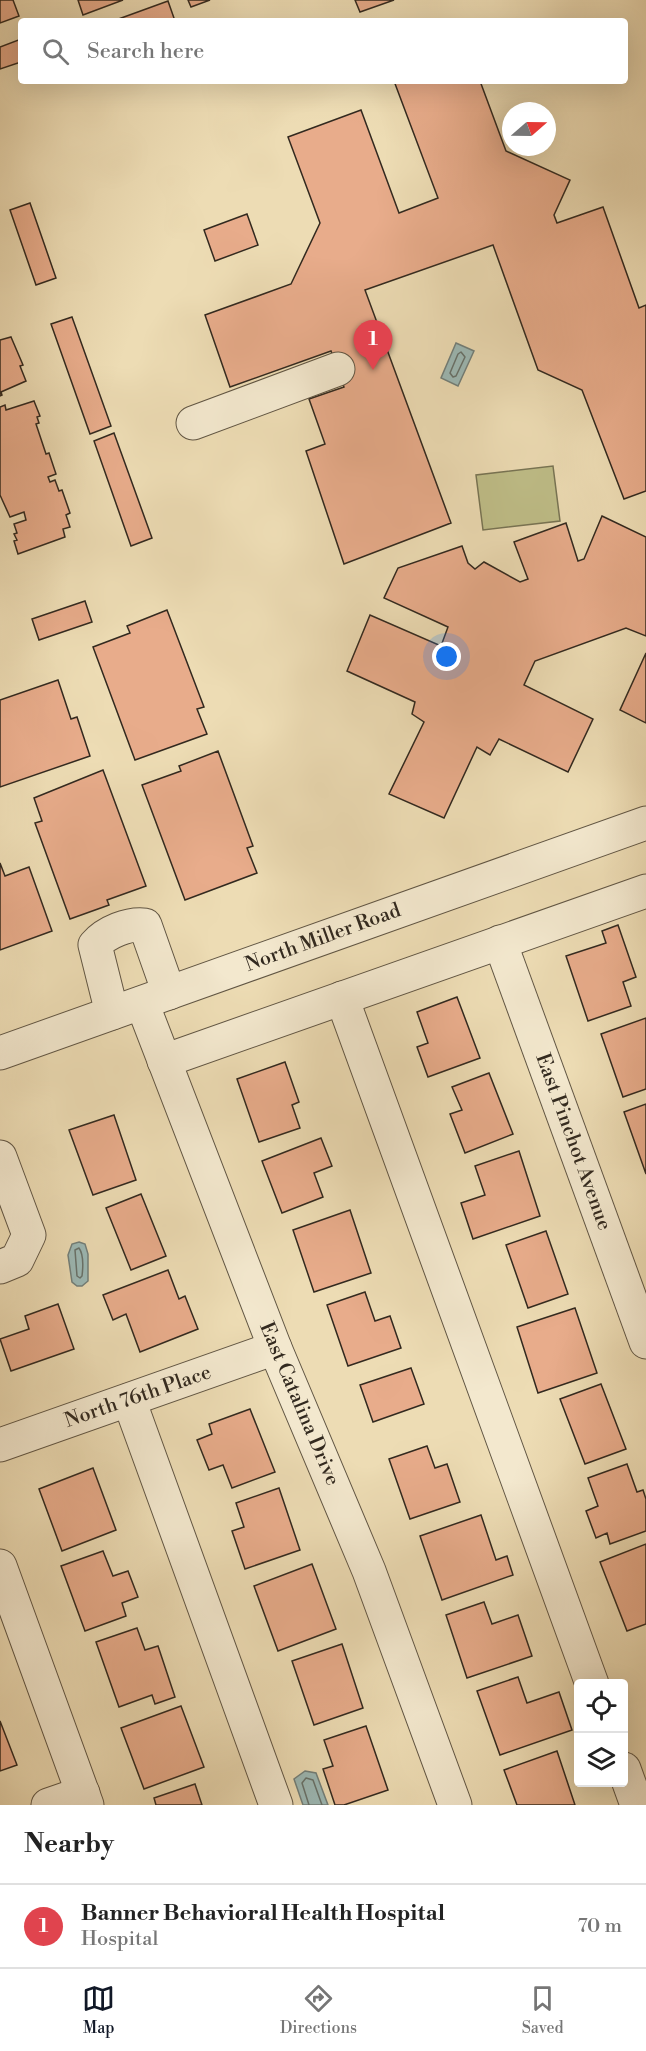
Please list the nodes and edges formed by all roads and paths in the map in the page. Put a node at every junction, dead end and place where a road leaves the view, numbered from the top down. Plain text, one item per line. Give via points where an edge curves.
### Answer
1 (338, 369) dead end
2 (193, 423) dead end
3 (646, 823) edge
4 (646, 891) edge
5 (500, 942) junction
6 (155, 998) junction
7 (342, 998) junction
8 (112, 1013) junction
9 (0, 1053) edge
10 (164, 1061) junction
11 (0, 1157) edge
12 (0, 1267) edge
13 (646, 1342) edge
14 (275, 1348) junction
15 (129, 1400) junction
16 (0, 1445) edge
17 (0, 1566) edge
18 (591, 1679) edge
19 (628, 1781) edge
20 (85, 1799) edge
21 (48, 1805) edge
22 (276, 1805) edge
23 (455, 1805) edge
24 (636, 1805) edge

1 - 2 street
3 - 6 street, North Miller Road
4 - 5 street
5 - 7 street
5 - 13 street, East Pinchot Avenue
6 - 8 street, North Miller Road
6 - 8 street, East Catalina Drive via 145,925 136,923 102,937 95,945
6 - 10 street, East Catalina Drive
7 - 10 street
7 - 18 street
8 - 9 street, North Miller Road
10 - 14 street, East Catalina Drive
11 - 12 street via 28,1235 17,1260
14 - 15 street, North 76th Place
14 - 23 street, East Catalina Drive via 369,1570
15 - 16 street, North 76th Place
15 - 22 street
17 - 20 street
19 - 24 street
20 - 21 street

